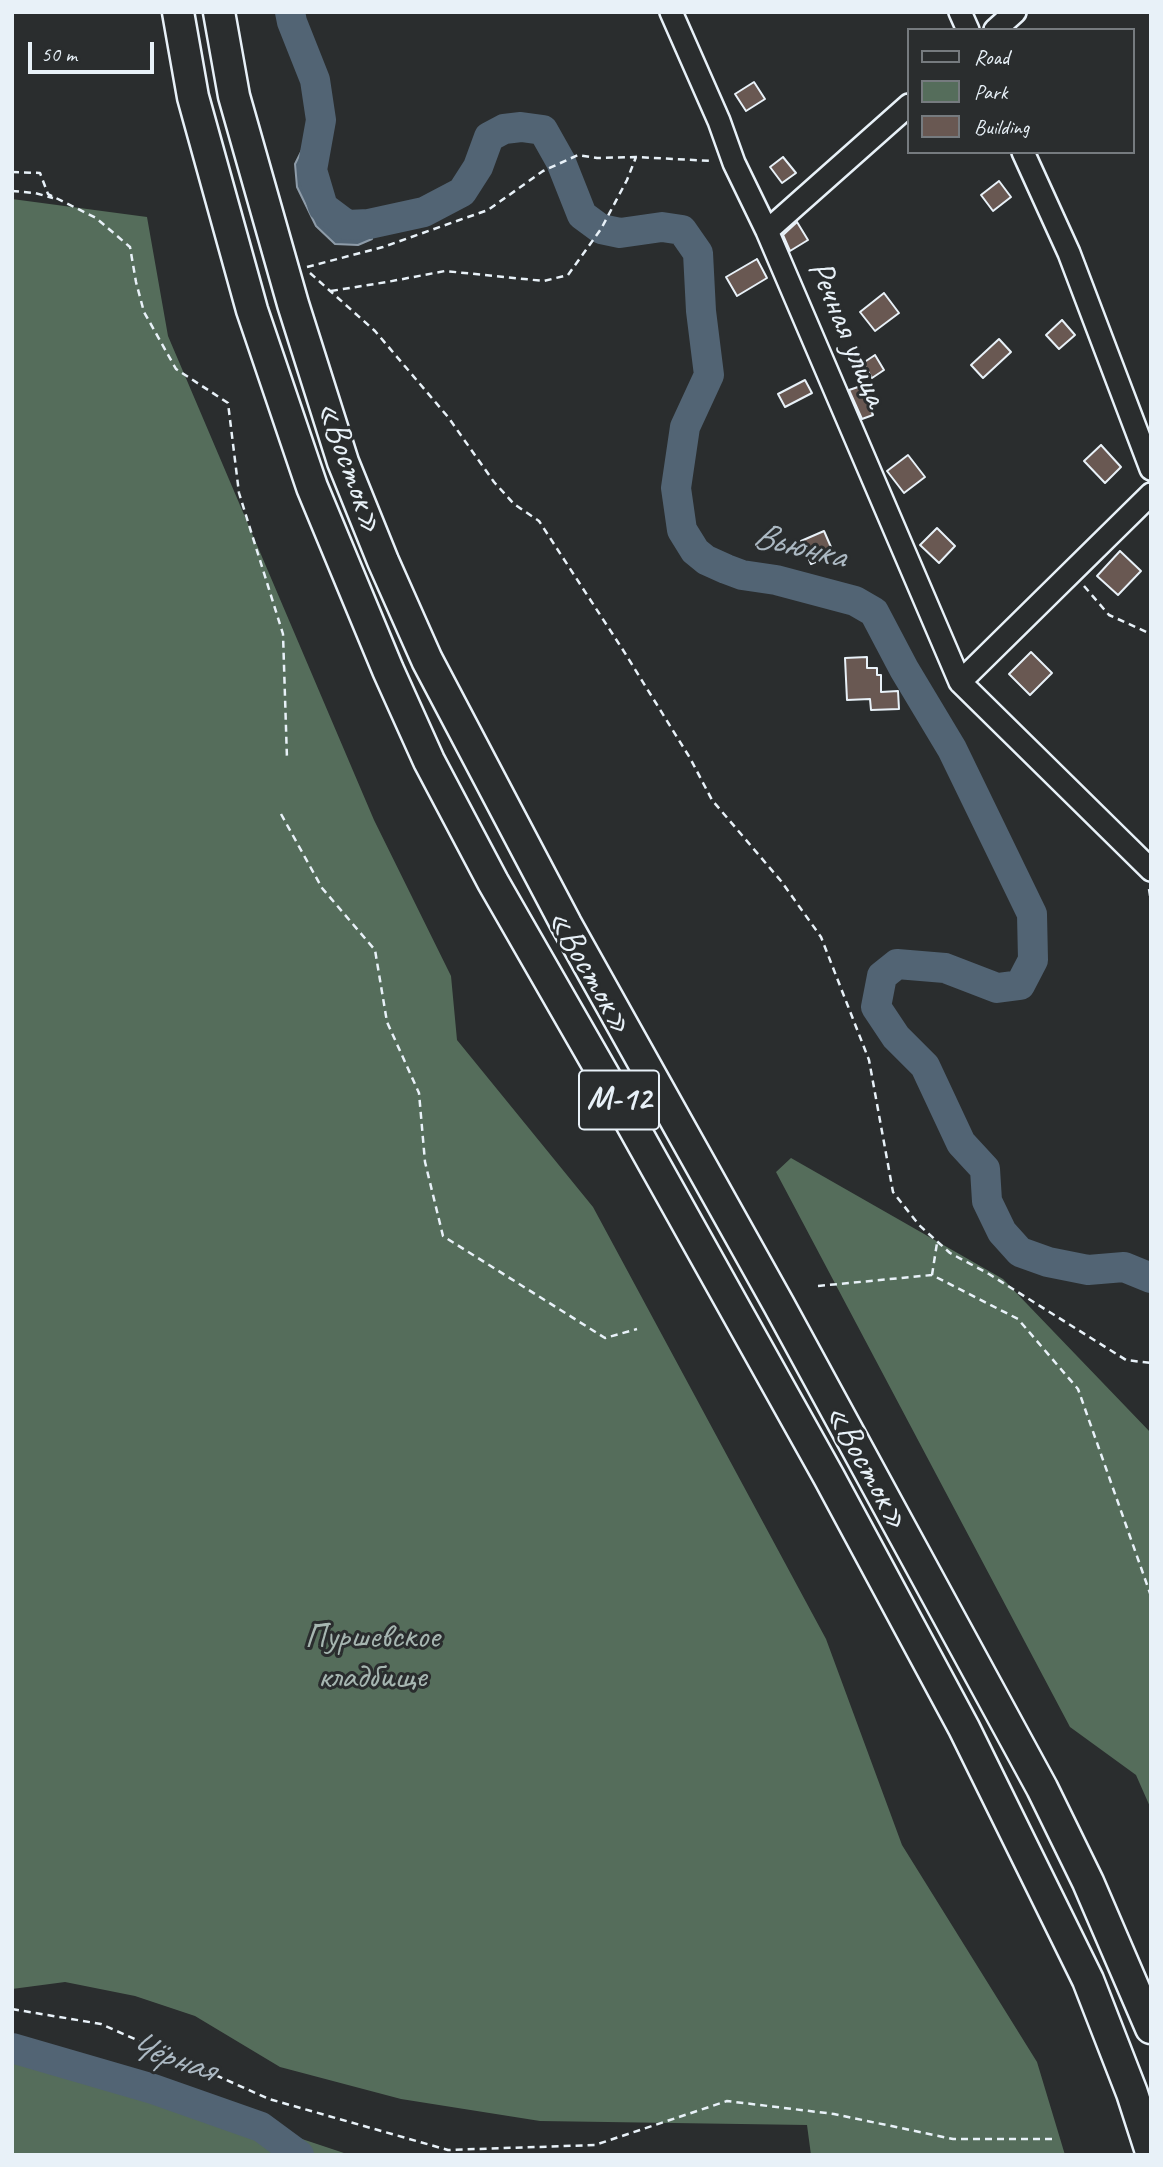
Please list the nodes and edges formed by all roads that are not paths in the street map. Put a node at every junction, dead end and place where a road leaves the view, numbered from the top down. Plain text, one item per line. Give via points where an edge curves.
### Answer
1 (178, 12) edge
2 (219, 12) edge
3 (671, 12) edge
4 (960, 12) edge
5 (1016, 12) edge
6 (967, 28) edge
7 (997, 28) edge
8 (908, 106) edge
9 (1024, 154) edge
10 (767, 231) junction
11 (1151, 469) edge
12 (1151, 494) edge
13 (960, 682) junction
14 (1151, 870) edge
15 (1151, 2028) edge
16 (1151, 2152) edge

1 - 16 highway, «Восток» / М-12 via 193,97 252,310 312,487 393,682 493,882 829,1477 964,1728 1088,1980
2 - 15 highway, «Восток» / М-12 via 234,96 339,449 427,660 566,924 1042,1788
3 - 10 street, Речная улица
4 - 6 street
5 - 7 street
8 - 10 street
9 - 11 street via 1069,253
10 - 13 street, Речная улица
12 - 13 street
13 - 14 street

